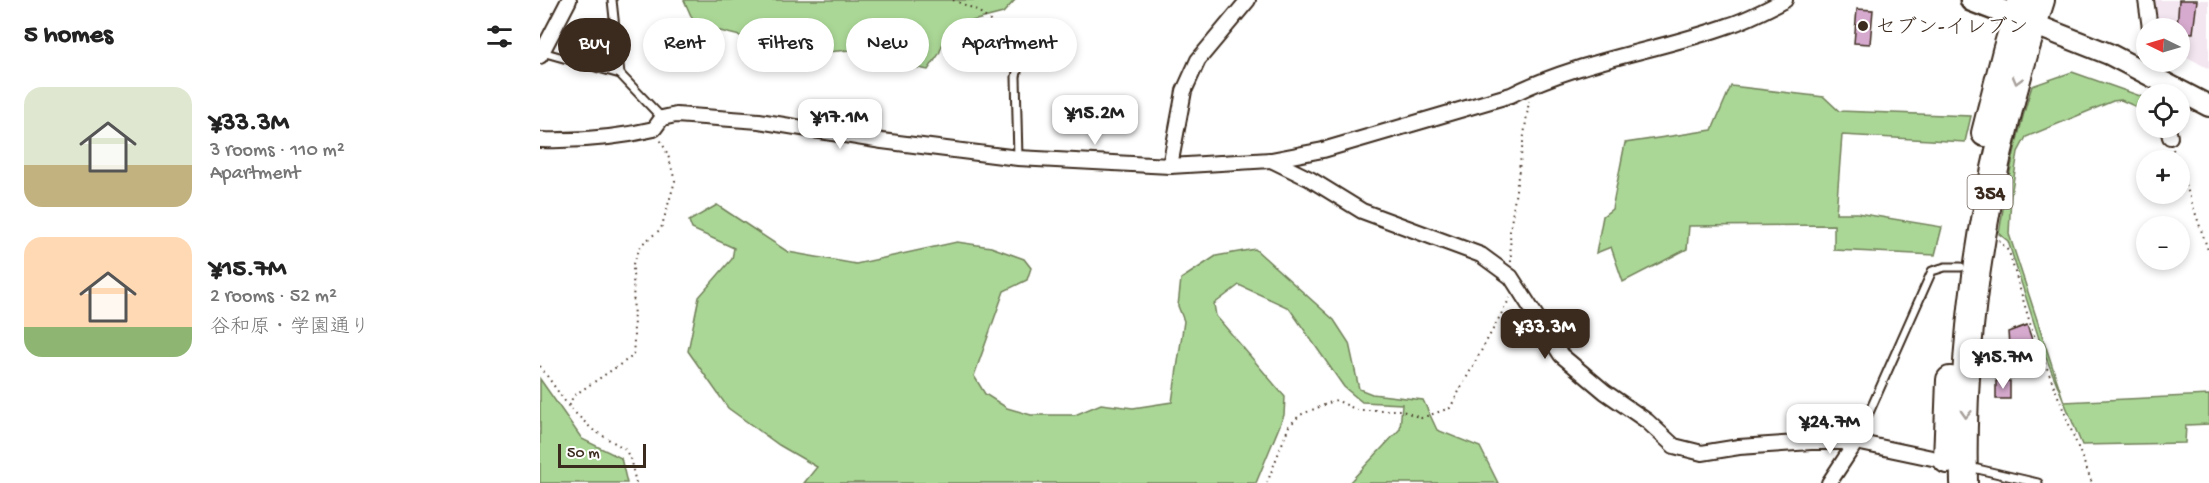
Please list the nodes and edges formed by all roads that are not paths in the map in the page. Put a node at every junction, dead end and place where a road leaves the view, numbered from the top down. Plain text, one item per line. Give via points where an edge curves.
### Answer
1 (569, 0) edge
2 (612, 0) edge
3 (1248, 0) edge
4 (1785, 0) edge
5 (1972, 0) edge
6 (2146, 0) edge
7 (2028, 10) edge
8 (2149, 18) edge
9 (541, 52) edge
10 (1017, 72) edge
11 (620, 74) junction
12 (2159, 79) edge
13 (2209, 106) edge
14 (658, 123) junction
15 (540, 141) edge
16 (1018, 158) junction
17 (1271, 160) junction
18 (1170, 166) junction
19 (1961, 267) junction
20 (1856, 442) junction
21 (1956, 473) edge
22 (1829, 483) edge
23 (2038, 483) edge

1 - 9 street
2 - 11 lane
3 - 18 street via 1198,60 1184,91
4 - 17 street via 1731,25 1531,85 1512,95 1333,147
5 - 7 main road
6 - 8 street
7 - 12 main road
7 - 19 highway, 354 via 1981,150
7 -> 21 highway, 354 via 1982,234
9 - 11 lane
10 - 16 lane
11 - 14 lane
12 - 13 main road
14 - 15 street via 635,134
14 - 16 street via 676,115 759,121
16 - 18 street
17 - 18 street
17 - 20 street via 1362,211 1481,255 1514,281 1561,355 1674,446 1702,453 1739,447
19 - 20 lane via 1932,271
19 - 21 highway, 354 via 1950,365
20 - 21 street
20 - 22 street
21 - 23 lane via 1978,471

